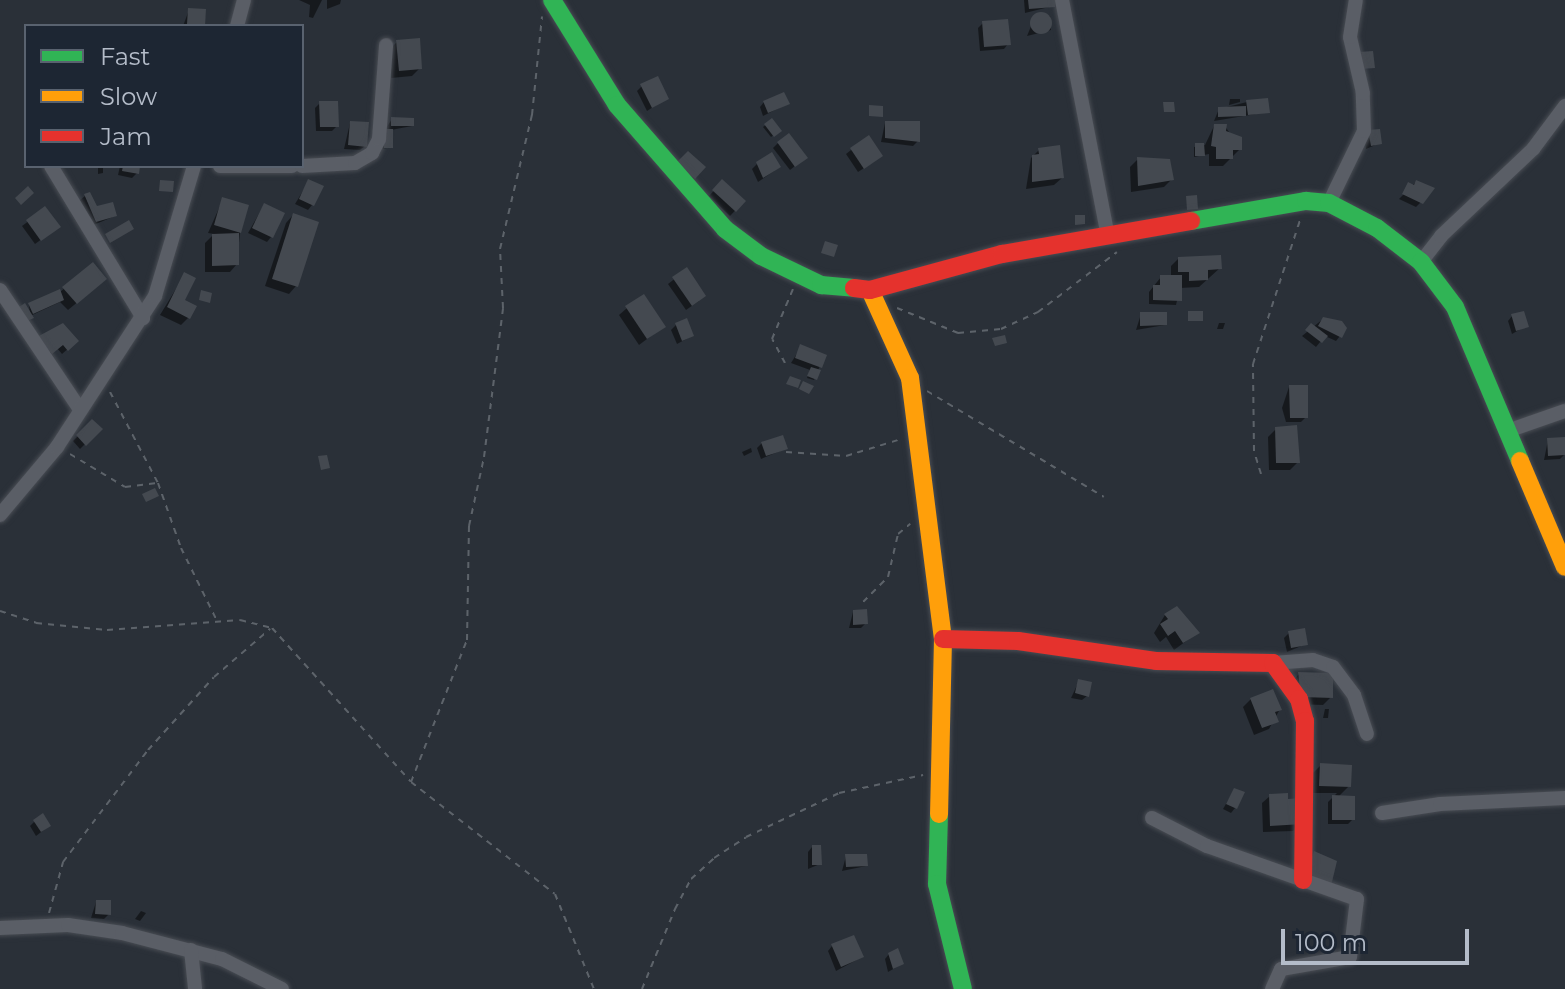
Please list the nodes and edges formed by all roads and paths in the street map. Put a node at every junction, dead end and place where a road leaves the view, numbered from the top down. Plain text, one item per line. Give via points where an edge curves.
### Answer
1 (244, 0) edge
2 (1062, 0) edge
3 (1356, 0) edge
4 (548, 7) edge
5 (238, 24) edge
6 (386, 45) dead end
7 (1565, 106) edge
8 (304, 166) edge
9 (52, 168) edge
10 (193, 168) edge
11 (1306, 201) junction
12 (1329, 203) junction
13 (1117, 234) junction
14 (1421, 262) junction
15 (799, 277) junction
16 (0, 290) edge
17 (873, 297) junction
18 (143, 318) junction
19 (785, 363) dead end
20 (106, 377) junction
21 (910, 378) junction
22 (79, 408) junction
23 (1565, 411) edge
24 (1510, 430) junction
25 (913, 433) junction
26 (57, 447) junction
27 (786, 452) dead end
28 (1261, 474) dead end
29 (158, 483) junction
30 (1104, 497) dead end
31 (0, 515) edge
32 (927, 518) junction
33 (1565, 567) edge
34 (863, 602) dead end
35 (0, 611) edge
36 (218, 622) junction
37 (272, 628) junction
38 (943, 639) junction
39 (1273, 663) junction
40 (1367, 734) dead end
41 (943, 771) junction
42 (411, 782) junction
43 (1565, 798) edge
44 (1382, 813) dead end
45 (1152, 818) dead end
46 (1303, 880) junction
47 (46, 926) junction
48 (0, 928) edge
49 (191, 950) junction
50 (195, 989) edge
51 (282, 989) edge
52 (594, 989) edge
53 (642, 989) edge
54 (963, 989) edge
55 (1272, 989) edge

1 - 5 street
2 - 13 street
3 - 12 street via 1350,37 1363,93 1364,131
4 - 15 street via 651,149 725,229
4 - 42 path via 532,115 500,249 503,308 484,457 469,526 467,640
6 - 8 street via 379,139 372,153 355,163
7 - 14 street via 1533,149 1441,236
9 - 18 street
10 - 18 street via 168,264
11 - 12 street
11 - 13 street
11 - 28 path via 1253,364 1254,451
12 - 14 street via 1377,228
13 - 17 street via 1002,254
13 - 17 path via 1119,251 1106,262 1038,312 1001,329 958,333
14 - 24 street via 1455,307
15 - 17 street
15 - 19 path via 774,325 772,339
16 - 22 street
17 - 21 street
18 - 20 street
20 - 22 street
20 - 29 path
21 - 25 street
21 - 30 path
22 - 26 street
23 - 24 street
24 - 33 street
25 - 27 path via 846,456
25 - 32 street
26 - 29 path via 125,487
26 - 31 street
29 - 36 path via 181,548
32 - 34 path via 900,530 888,577
32 - 38 street
35 - 36 path via 36,623 107,630
36 - 37 path via 240,620
37 - 42 path
37 - 47 path via 214,677 63,862
38 - 39 street via 1018,641 1156,661
38 - 41 street
39 - 40 street via 1313,660 1333,667 1354,695
39 - 46 street via 1304,712 1308,756
41 - 53 path via 839,793 714,858 691,879
41 - 54 street via 937,884
42 - 52 path via 555,894
43 - 44 street via 1440,804
45 - 46 street via 1207,846
46 - 55 street via 1357,899 1353,953 1345,959 1281,969
47 - 48 street
47 - 49 street via 85,927
49 - 50 street
49 - 51 street

